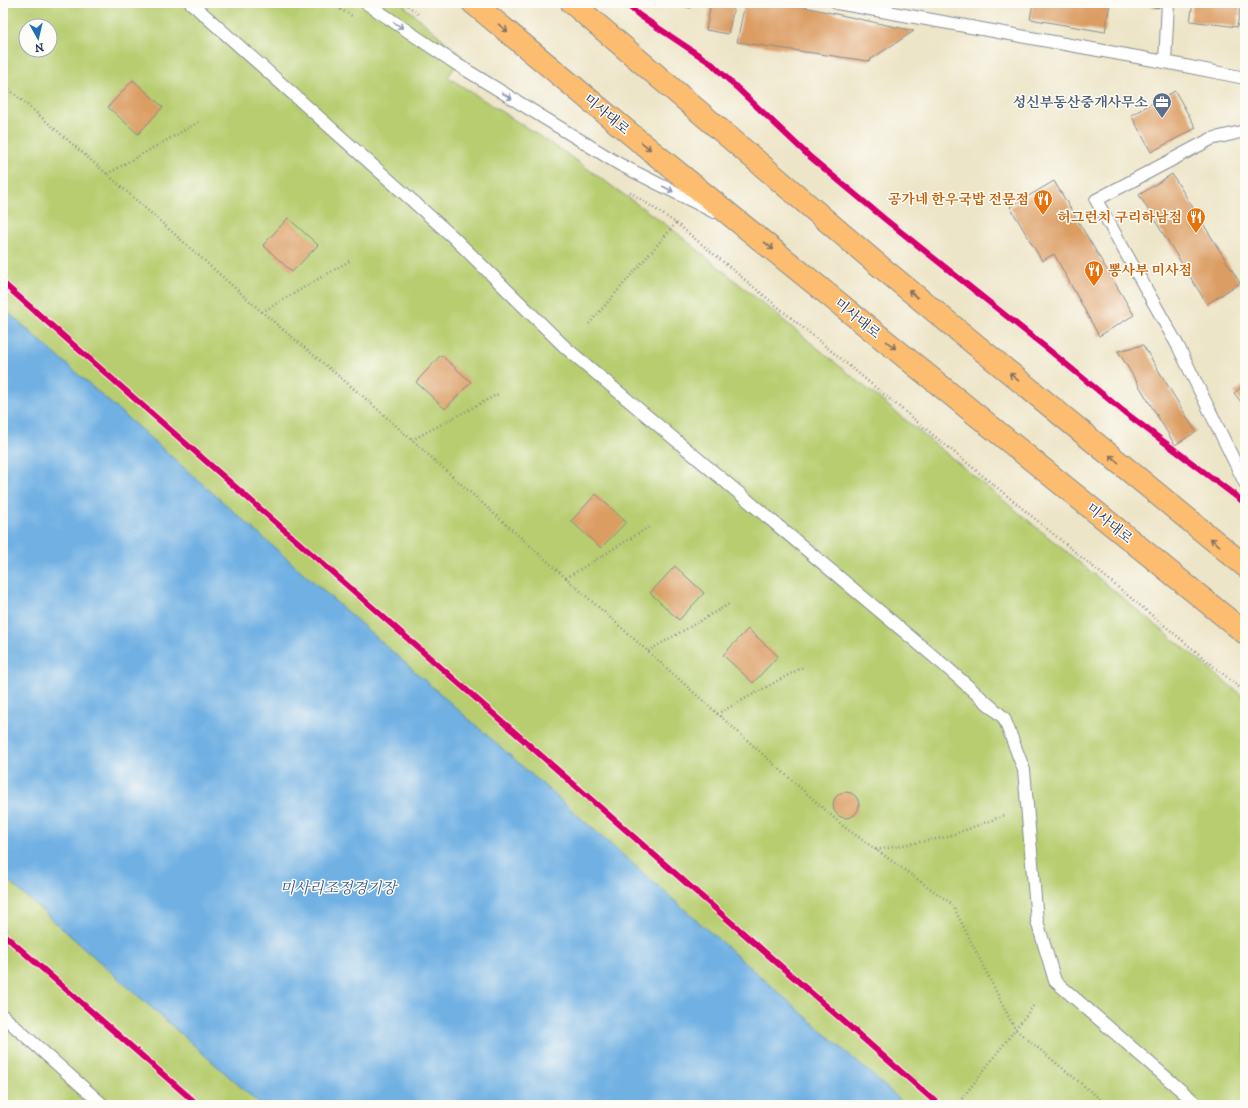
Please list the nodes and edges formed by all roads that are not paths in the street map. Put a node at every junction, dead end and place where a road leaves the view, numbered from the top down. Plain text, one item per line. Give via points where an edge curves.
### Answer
1 (190, 3) edge
2 (366, 3) edge
3 (472, 3) edge
4 (572, 3) edge
5 (837, 3) edge
6 (1168, 3) edge
7 (1165, 62) junction
8 (1245, 78) edge
9 (1245, 131) edge
10 (747, 228) junction
11 (1245, 483) edge
12 (1245, 566) edge
13 (1245, 633) edge
14 (3, 1016) edge
15 (104, 1105) edge
16 (1198, 1105) edge

1 - 16 lane via 453,237 566,348 1004,718 1024,770 1037,921 1055,980
2 -> 10 lane via 458,65 619,164
3 -> 10 main road, 미사대로
12 -> 4 main road via 876,263
5 - 7 lane
6 - 7 lane
7 - 8 lane
9 - 11 lane via 1211,139 1096,200 1178,346
10 -> 13 main road, 미사대로
14 - 15 lane

